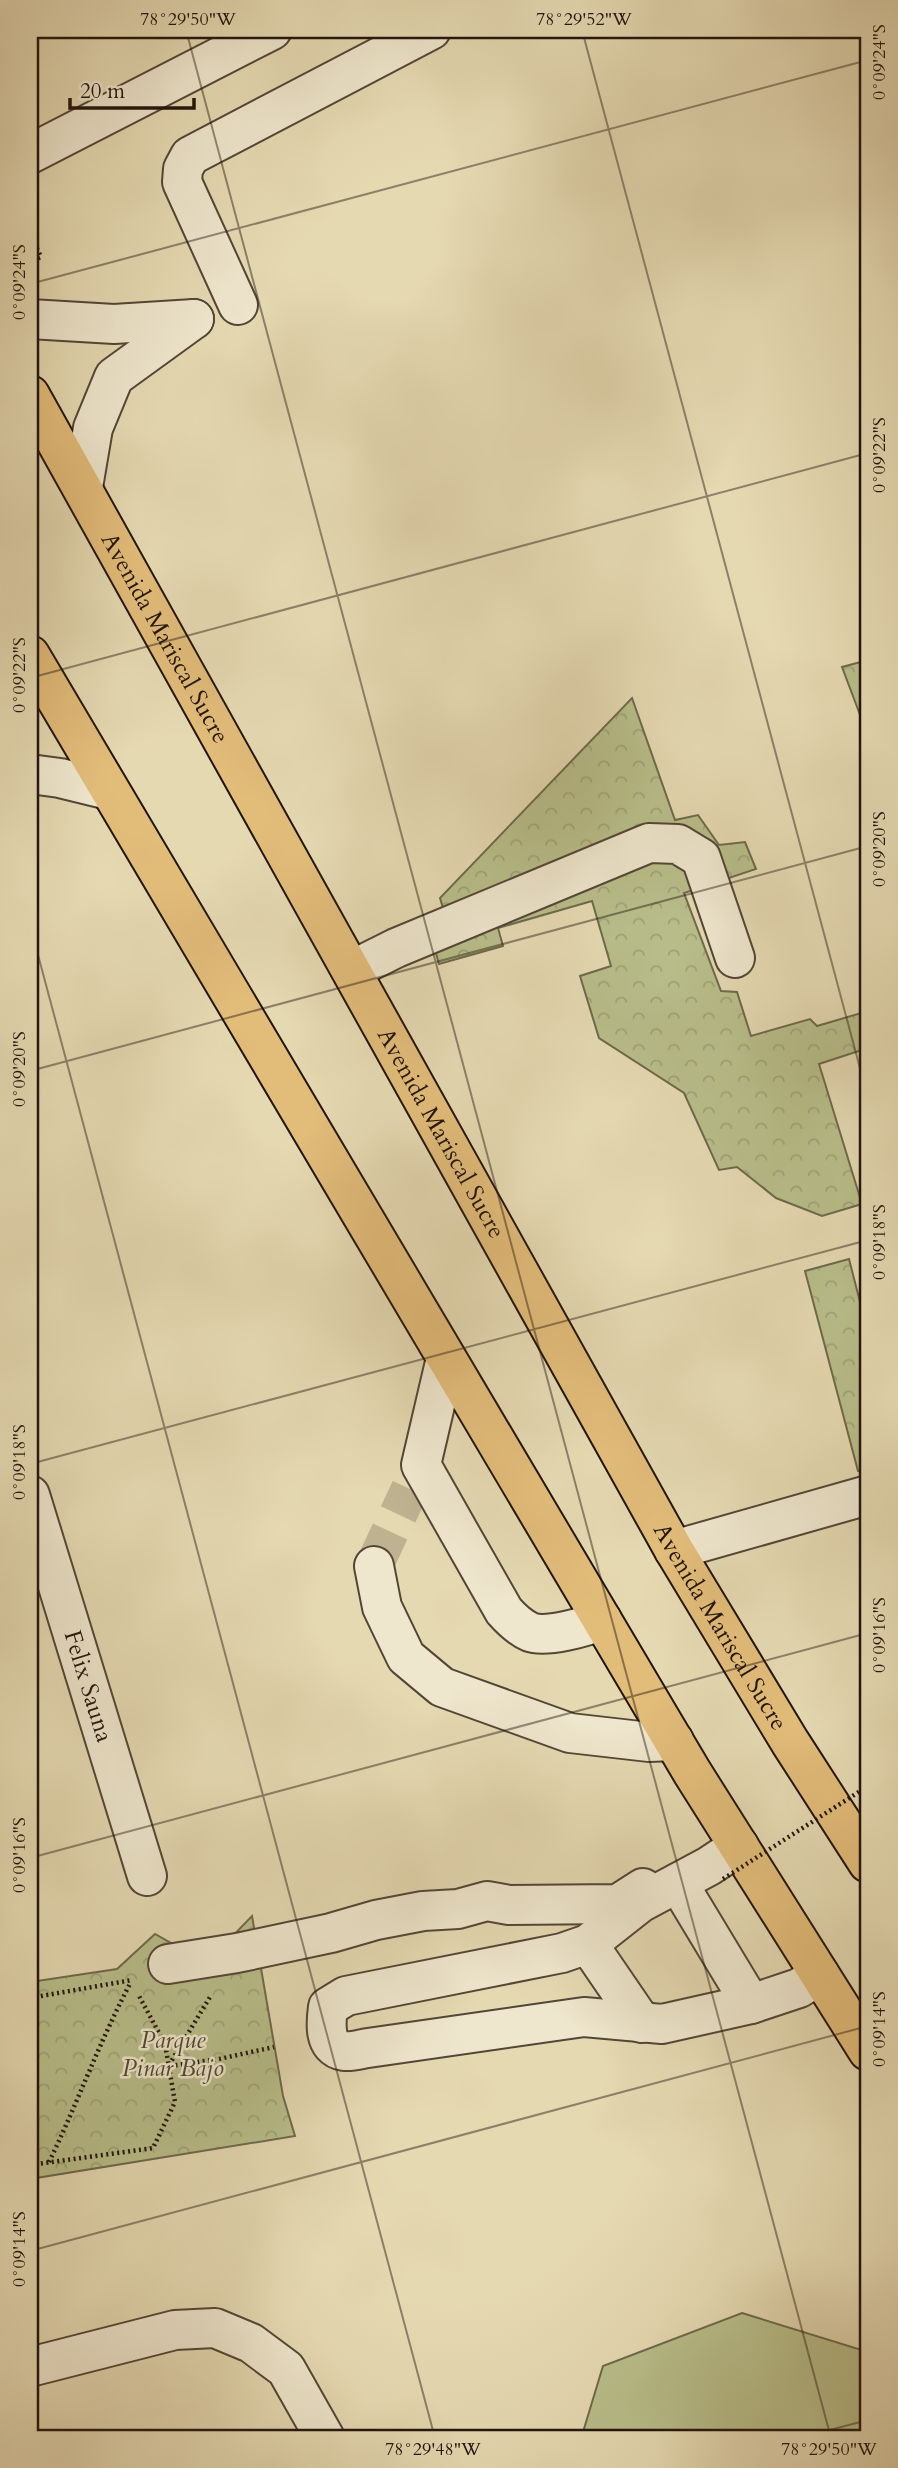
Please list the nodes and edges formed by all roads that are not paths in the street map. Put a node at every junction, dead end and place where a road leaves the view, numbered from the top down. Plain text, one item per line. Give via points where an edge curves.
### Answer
1 (272, 30) edge
2 (431, 30) edge
3 (30, 154) edge
4 (238, 305) dead end
5 (30, 319) edge
6 (30, 395) edge
7 (83, 487) junction
8 (30, 655) edge
9 (30, 774) edge
10 (109, 790) junction
11 (735, 958) dead end
12 (352, 970) junction
13 (446, 1358) junction
14 (30, 1495) edge
15 (868, 1495) edge
16 (674, 1550) junction
17 (374, 1566) tunnel mouth
18 (602, 1620) junction
19 (674, 1741) junction
20 (739, 1846) junction
21 (868, 1863) edge
22 (687, 1867) junction
23 (146, 1875) dead end
24 (588, 1944) junction
25 (168, 1964) dead end
26 (820, 1975) junction
27 (751, 2004) junction
28 (642, 2023) junction
29 (868, 2051) edge
30 (30, 2367) edge
31 (325, 2438) edge

1 - 3 street
2 - 4 street via 190,156 182,182
5 - 7 street via 114,324 194,319 114,377 93,428
6 - 7 main road, Avenida Mariscal Sucre
7 - 12 main road, Avenida Mariscal Sucre
8 - 10 main road
9 - 10 street
10 - 13 main road
11 - 12 street via 701,858 678,844 649,843
12 - 16 main road, Avenida Mariscal Sucre
13 - 18 main road
13 - 18 street via 416,1477 517,1625 534,1634 582,1629
14 - 23 street, Felix Sauna
15 - 16 street
16 - 21 main road, Avenida Mariscal Sucre
17 - 19 street via 382,1607 406,1657 442,1687 570,1733
18 - 19 main road
19 - 20 main road
20 - 22 street
20 - 26 main road
22 - 24 street
22 - 25 street via 618,1903 509,1905 487,1901
22 - 27 street
24 - 28 street
24 - 28 street via 345,1996 328,2007 325,2027 331,2043 342,2051 584,2017
26 - 27 street
26 - 29 main road
27 - 28 street via 662,2024
30 - 31 street via 175,2330 215,2328 251,2343 286,2369

